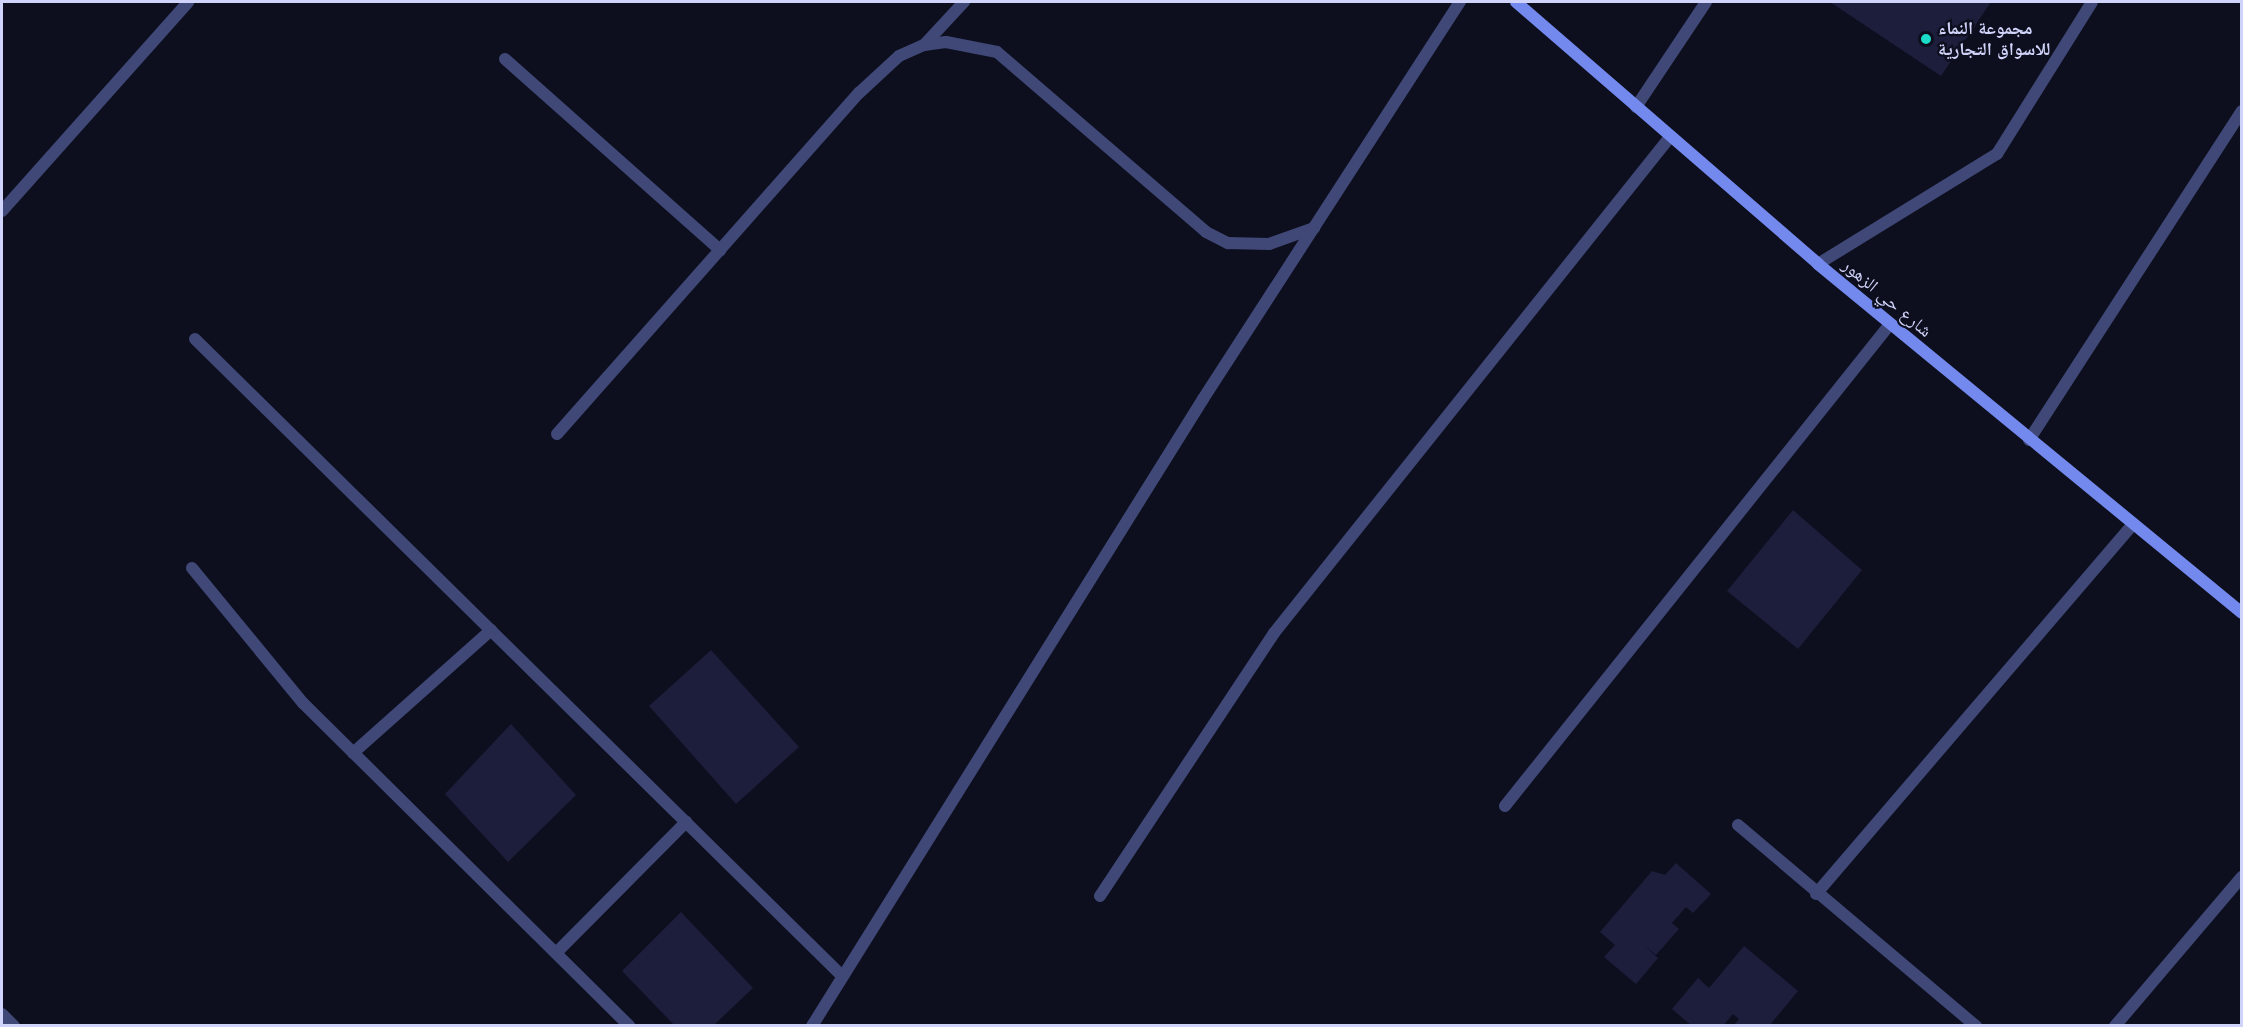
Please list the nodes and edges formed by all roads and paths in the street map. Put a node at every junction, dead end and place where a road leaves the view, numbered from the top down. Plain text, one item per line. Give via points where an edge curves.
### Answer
1 (188, 2) edge
2 (964, 2) edge
3 (1460, 2) edge
4 (1516, 2) edge
5 (1706, 2) edge
6 (2092, 2) edge
7 (924, 45) junction
8 (505, 59) dead end
9 (1636, 107) junction
10 (2241, 111) edge
11 (1670, 137) junction
12 (2, 211) edge
13 (1314, 228) junction
14 (720, 250) junction
15 (1818, 264) junction
16 (1890, 324) junction
17 (195, 339) dead end
18 (557, 434) dead end
19 (2029, 440) junction
20 (2132, 525) junction
21 (192, 568) dead end
22 (2241, 613) edge
23 (491, 630) junction
24 (353, 753) junction
25 (1504, 806) dead end
26 (686, 822) junction
27 (1738, 825) dead end
28 (2241, 877) edge
29 (1816, 894) junction
30 (1100, 896) dead end
31 (556, 954) junction
32 (842, 976) junction
33 (2, 1014) edge
34 (14, 1026) edge
35 (629, 1026) edge
36 (812, 1026) edge
37 (1976, 1026) edge
38 (2115, 1026) edge

1 - 12 street
2 - 7 street
3 - 13 street
4 - 9 street, شارع حي الزهور
5 - 9 street
6 - 15 street via 1997,154
7 - 13 street via 946,42 998,52 1206,232 1228,243 1269,244
7 - 14 street via 877,74
8 - 14 street
9 - 11 street, شارع حي الزهور
10 - 19 street
11 - 15 street, شارع حي الزهور
11 - 30 street via 1274,633
13 - 32 street
14 - 18 street
15 - 16 street, شارع حي الزهور
16 - 19 street, شارع حي الزهور
16 - 25 street
17 - 23 street
19 - 20 street, شارع حي الزهور
20 - 22 street, شارع حي الزهور
20 - 29 street
21 - 24 street via 303,703
23 - 24 street
23 - 26 street
24 - 31 street
26 - 31 street
26 - 32 street
27 - 29 street
28 - 38 street
29 - 37 street
31 - 35 street
32 - 36 street
33 - 34 street

